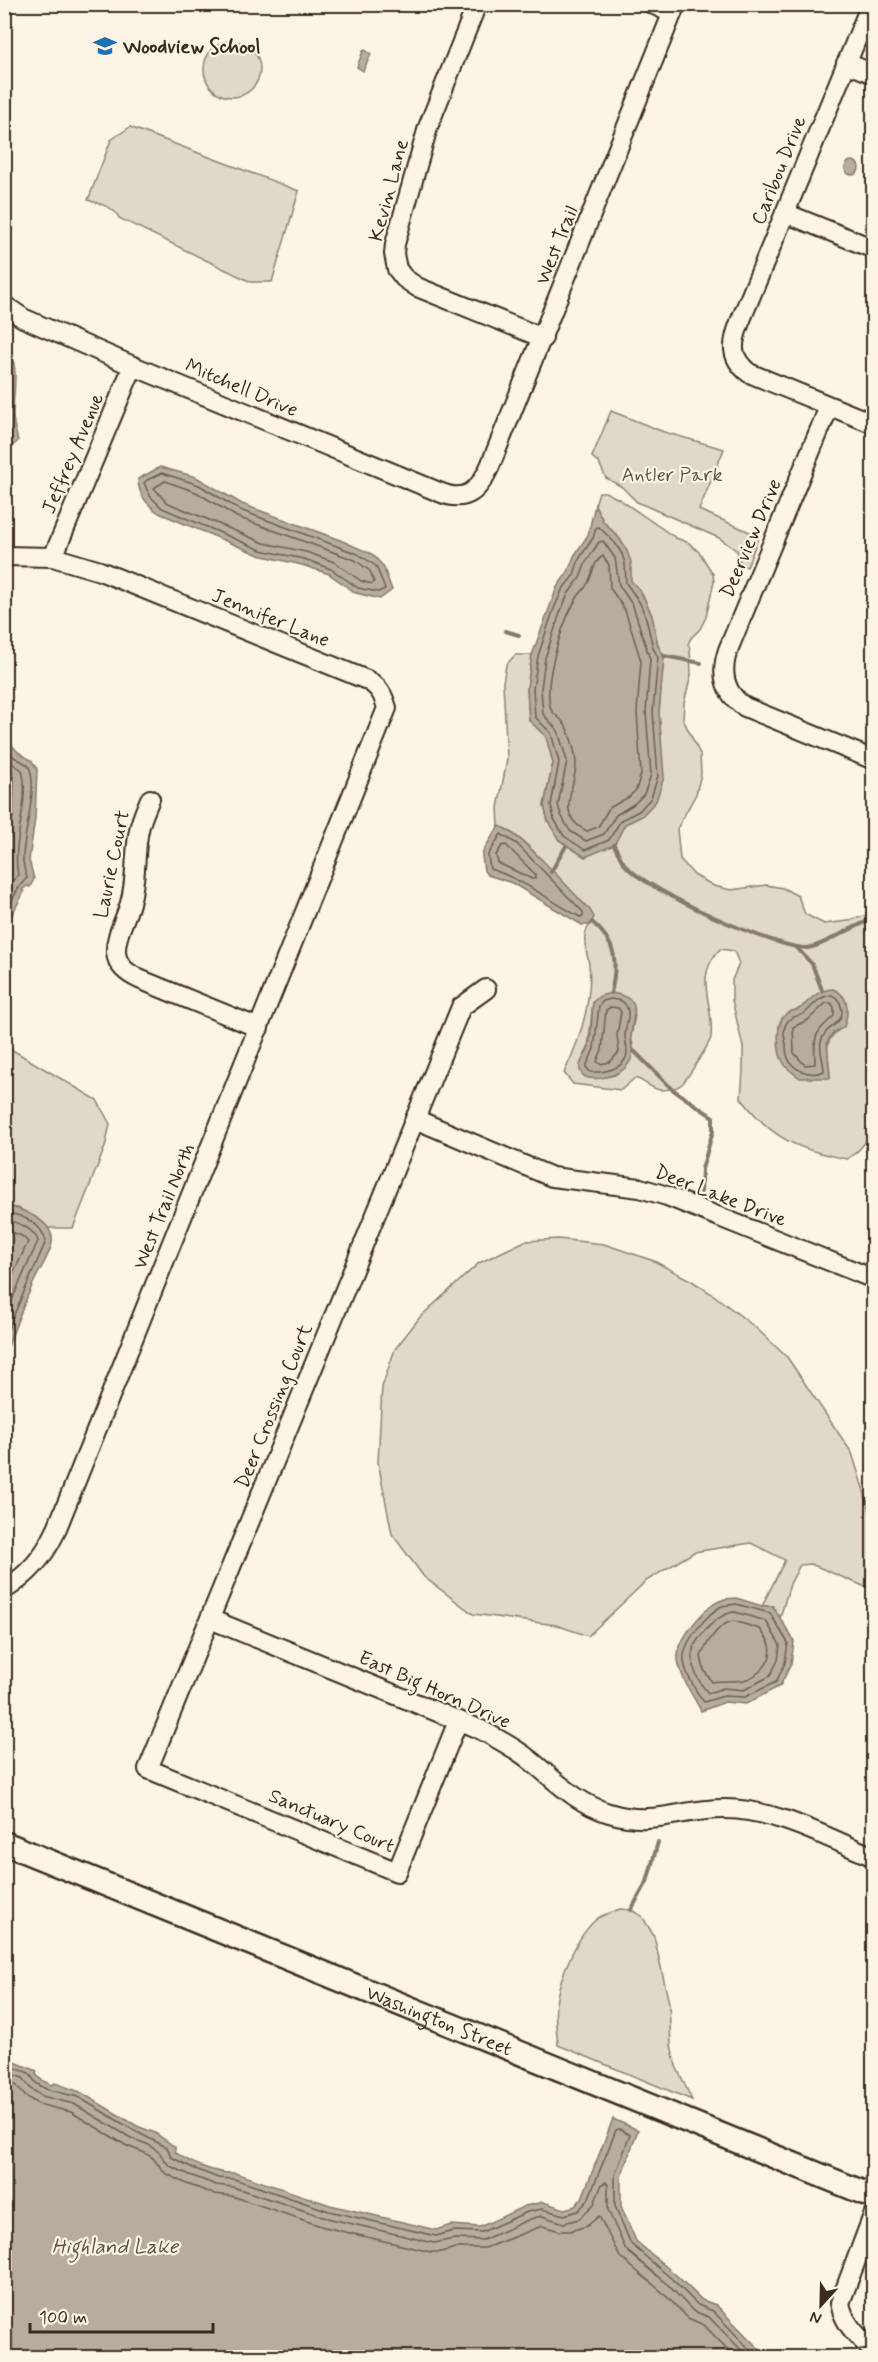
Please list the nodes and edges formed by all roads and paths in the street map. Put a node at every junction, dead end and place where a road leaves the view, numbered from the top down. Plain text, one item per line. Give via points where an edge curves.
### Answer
1 (477, 4) edge
2 (652, 4) edge
3 (871, 4) edge
4 (674, 9) edge
5 (846, 63) junction
6 (873, 74) edge
7 (785, 213) junction
8 (873, 249) edge
9 (4, 305) edge
10 (543, 338) junction
11 (133, 366) junction
12 (829, 407) junction
13 (873, 424) edge
14 (468, 495) joint
15 (4, 556) edge
16 (53, 557) junction
17 (872, 754) edge
18 (150, 799) dead end
19 (341, 824) joint
20 (486, 989) dead end
21 (259, 1028) junction
22 (415, 1119) junction
23 (873, 1279) edge
24 (4, 1590) edge
25 (210, 1619) junction
26 (458, 1720) junction
27 (231, 1802) joint
28 (4, 1843) edge
29 (873, 1857) edge
30 (873, 2197) edge
31 (873, 2212) edge
32 (873, 2352) edge

1 - 10 street, Kevin Lane via 426,135 395,244 395,263 401,275 417,287
2 - 4 street
3 - 5 street, Caribou Drive
4 - 10 street, West Trail
5 - 6 street
5 - 7 street, Caribou Drive
7 - 8 street
7 - 12 street, Caribou Drive via 733,340 735,354 749,373
9 - 11 street, Mitchell Drive via 22,318
10 - 14 street, West Trail via 485,478
11 - 14 street, Mitchell Drive via 446,495
11 - 16 street, Jeffrey Avenue
12 - 13 street
12 - 17 street, Deerview Drive via 728,650 723,675 737,701 753,711
15 - 16 street, Jennifer Lane
16 - 19 street, Jennifer Lane via 100,571 377,686 387,708
18 - 21 street, Laurie Court via 139,827 135,882 117,941 119,964 139,979
19 - 21 street, West Trail North
20 - 22 street, Deer Crossing Court via 461,1007
21 - 24 street, West Trail North via 55,1533 36,1565
22 - 23 street, Deer Lake Drive via 552,1177 640,1188 667,1196
22 - 25 street, Deer Crossing Court
25 - 26 street, East Big Horn Drive
25 - 27 street, Deer Crossing Court via 148,1769
26 - 27 street, Sanctuary Court via 397,1872
26 - 29 street, East Big Horn Drive via 504,1742 565,1791 605,1812 651,1820 702,1810 751,1811 771,1815
28 - 30 main road, Washington Street
31 - 32 street via 840,2303 847,2325

